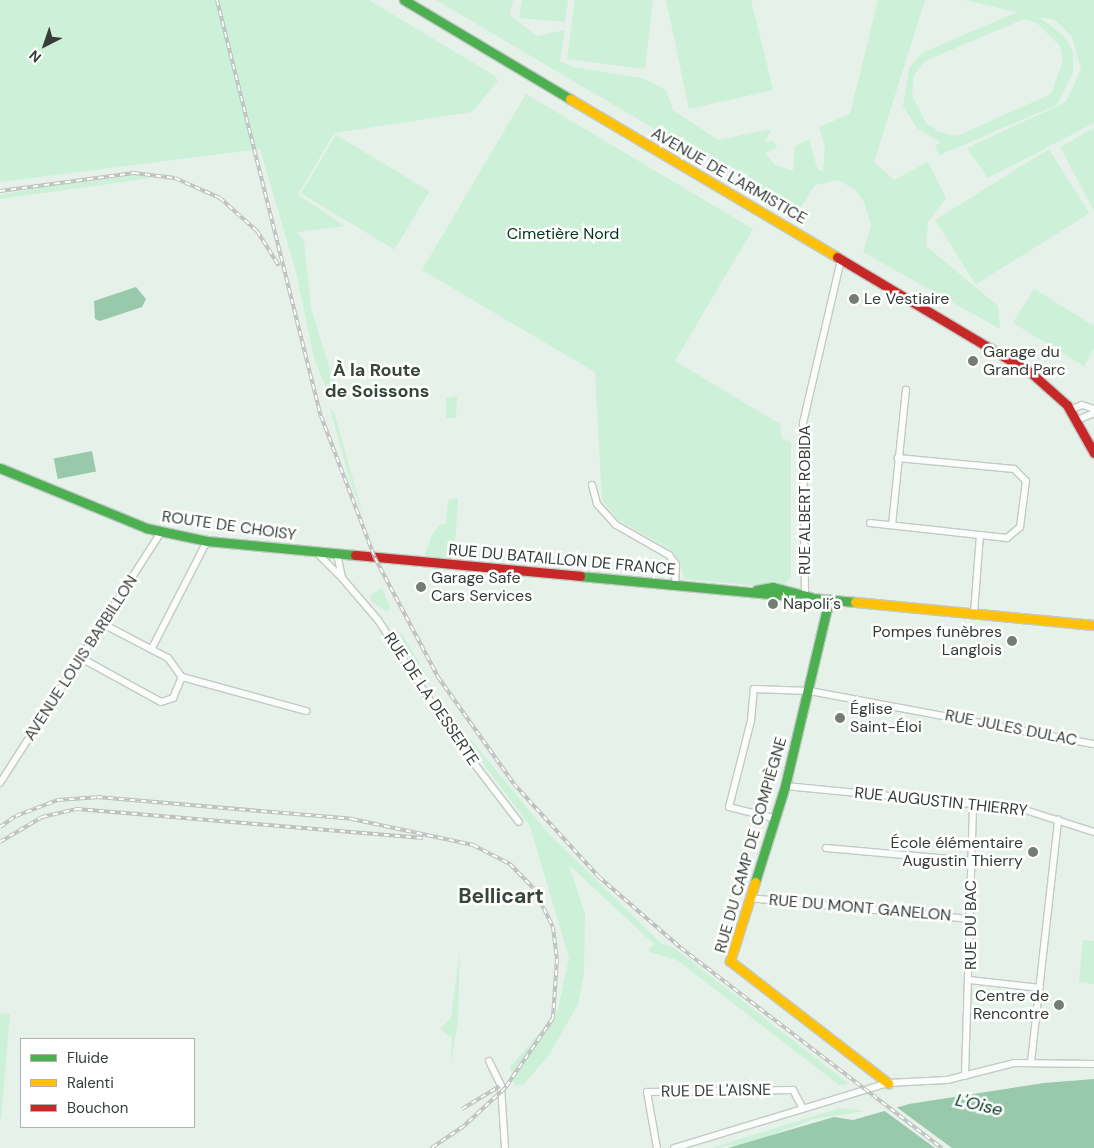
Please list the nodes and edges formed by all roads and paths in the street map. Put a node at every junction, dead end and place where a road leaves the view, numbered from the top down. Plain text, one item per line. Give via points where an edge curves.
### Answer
1 (404, 0) edge
2 (841, 260) junction
3 (906, 390) dead end
4 (1094, 409) edge
5 (1070, 410) junction
6 (1094, 413) edge
7 (1077, 420) junction
8 (1094, 453) edge
9 (898, 458) junction
10 (0, 468) edge
11 (592, 484) dead end
12 (870, 523) dead end
13 (892, 525) junction
14 (160, 532) junction
15 (980, 535) junction
16 (207, 541) junction
17 (316, 552) junction
18 (337, 554) junction
19 (375, 558) joint
20 (342, 578) junction
21 (675, 584) junction
22 (809, 596) junction
23 (829, 600) junction
24 (974, 613) junction
25 (103, 624) junction
26 (1094, 625) edge
27 (152, 648) junction
28 (81, 658) junction
29 (182, 677) junction
30 (810, 691) junction
31 (306, 711) dead end
32 (1094, 744) edge
33 (0, 783) edge
34 (784, 786) junction
35 (973, 805) junction
36 (773, 818) junction
37 (1058, 820) junction
38 (518, 822) dead end
39 (1094, 832) edge
40 (826, 848) dead end
41 (971, 862) junction
42 (749, 898) junction
43 (970, 919) junction
44 (970, 980) junction
45 (1040, 988) junction
46 (489, 1061) dead end
47 (1031, 1062) junction
48 (1094, 1064) edge
49 (965, 1076) junction
50 (888, 1083) junction
51 (802, 1107) junction
52 (504, 1148) edge
53 (657, 1148) edge
54 (674, 1148) edge

1 - 2 street, AVENUE DE L'ARMISTICE
2 - 5 street, AVENUE DE L'ARMISTICE via 1039,379
2 - 22 street, RUE ALBERT ROBIDA via 803,423
3 - 9 street
4 - 5 street via 1082,405
5 - 7 street, AVENUE DE L'ARMISTICE
6 - 7 street
7 - 8 street, AVENUE DE L'ARMISTICE
9 - 13 street
9 - 15 street via 1014,469 1022,473 1026,481 1020,527 1015,535
10 - 14 street, ROUTE DE CHOISY
11 - 21 street via 597,504 616,525 668,555 676,565
12 - 13 street
13 - 15 street
14 - 16 street, ROUTE DE CHOISY
14 - 25 street, AVENUE LOUIS BARBILLON
15 - 24 street
16 - 17 street, ROUTE DE CHOISY
16 - 27 street
17 - 18 street, ROUTE DE CHOISY
17 - 20 street, RUE DE LA DESSERTE
18 - 19 street, ROUTE DE CHOISY
18 - 20 street, RUE DE LA DESSERTE
19 - 21 street, RUE DU BATAILLON DE FRANCE
20 - 38 street, RUE DE LA DESSERTE via 378,620 453,736
21 - 22 street, RUE DU BATAILLON DE FRANCE via 746,593
22 - 23 street, RUE DU BATAILLON DE FRANCE
23 - 24 street, RUE DU BATAILLON DE FRANCE
23 - 30 street, RUE DU CAMP DE COMPIÈGNE
24 - 26 street, RUE DU BATAILLON DE FRANCE
25 - 27 street
25 - 28 street, AVENUE LOUIS BARBILLON
27 - 29 street via 177,667
28 - 29 street via 161,702 172,698
28 - 33 street, AVENUE LOUIS BARBILLON
29 - 31 street
30 - 32 street, RUE JULES DULAC
30 - 34 street, RUE DU CAMP DE COMPIÈGNE
30 - 36 street, RUE JULES DULAC via 754,689 751,721 728,807
34 - 35 street, RUE AUGUSTIN THIERRY
34 - 36 street, RUE DU CAMP DE COMPIÈGNE
35 - 37 street, RUE AUGUSTIN THIERRY via 1022,809
35 - 41 street, RUE DU BAC
36 - 42 street, RUE DU CAMP DE COMPIÈGNE
37 - 39 street, RUE AUGUSTIN THIERRY
37 - 45 street
40 - 41 street
41 - 43 street, RUE DU BAC
42 - 43 street, RUE DU MONT GANELON
42 - 50 street, RUE DU CAMP DE COMPIÈGNE via 730,958 732,964
43 - 44 street, RUE DU BAC
44 - 45 street
44 - 49 street, RUE DU BAC
45 - 47 street
46 - 52 street via 501,1086
47 - 48 street
47 - 49 street
49 - 50 street
50 - 51 street
51 - 53 street, RUE DE L'AISNE via 793,1090 647,1092
51 - 54 street

